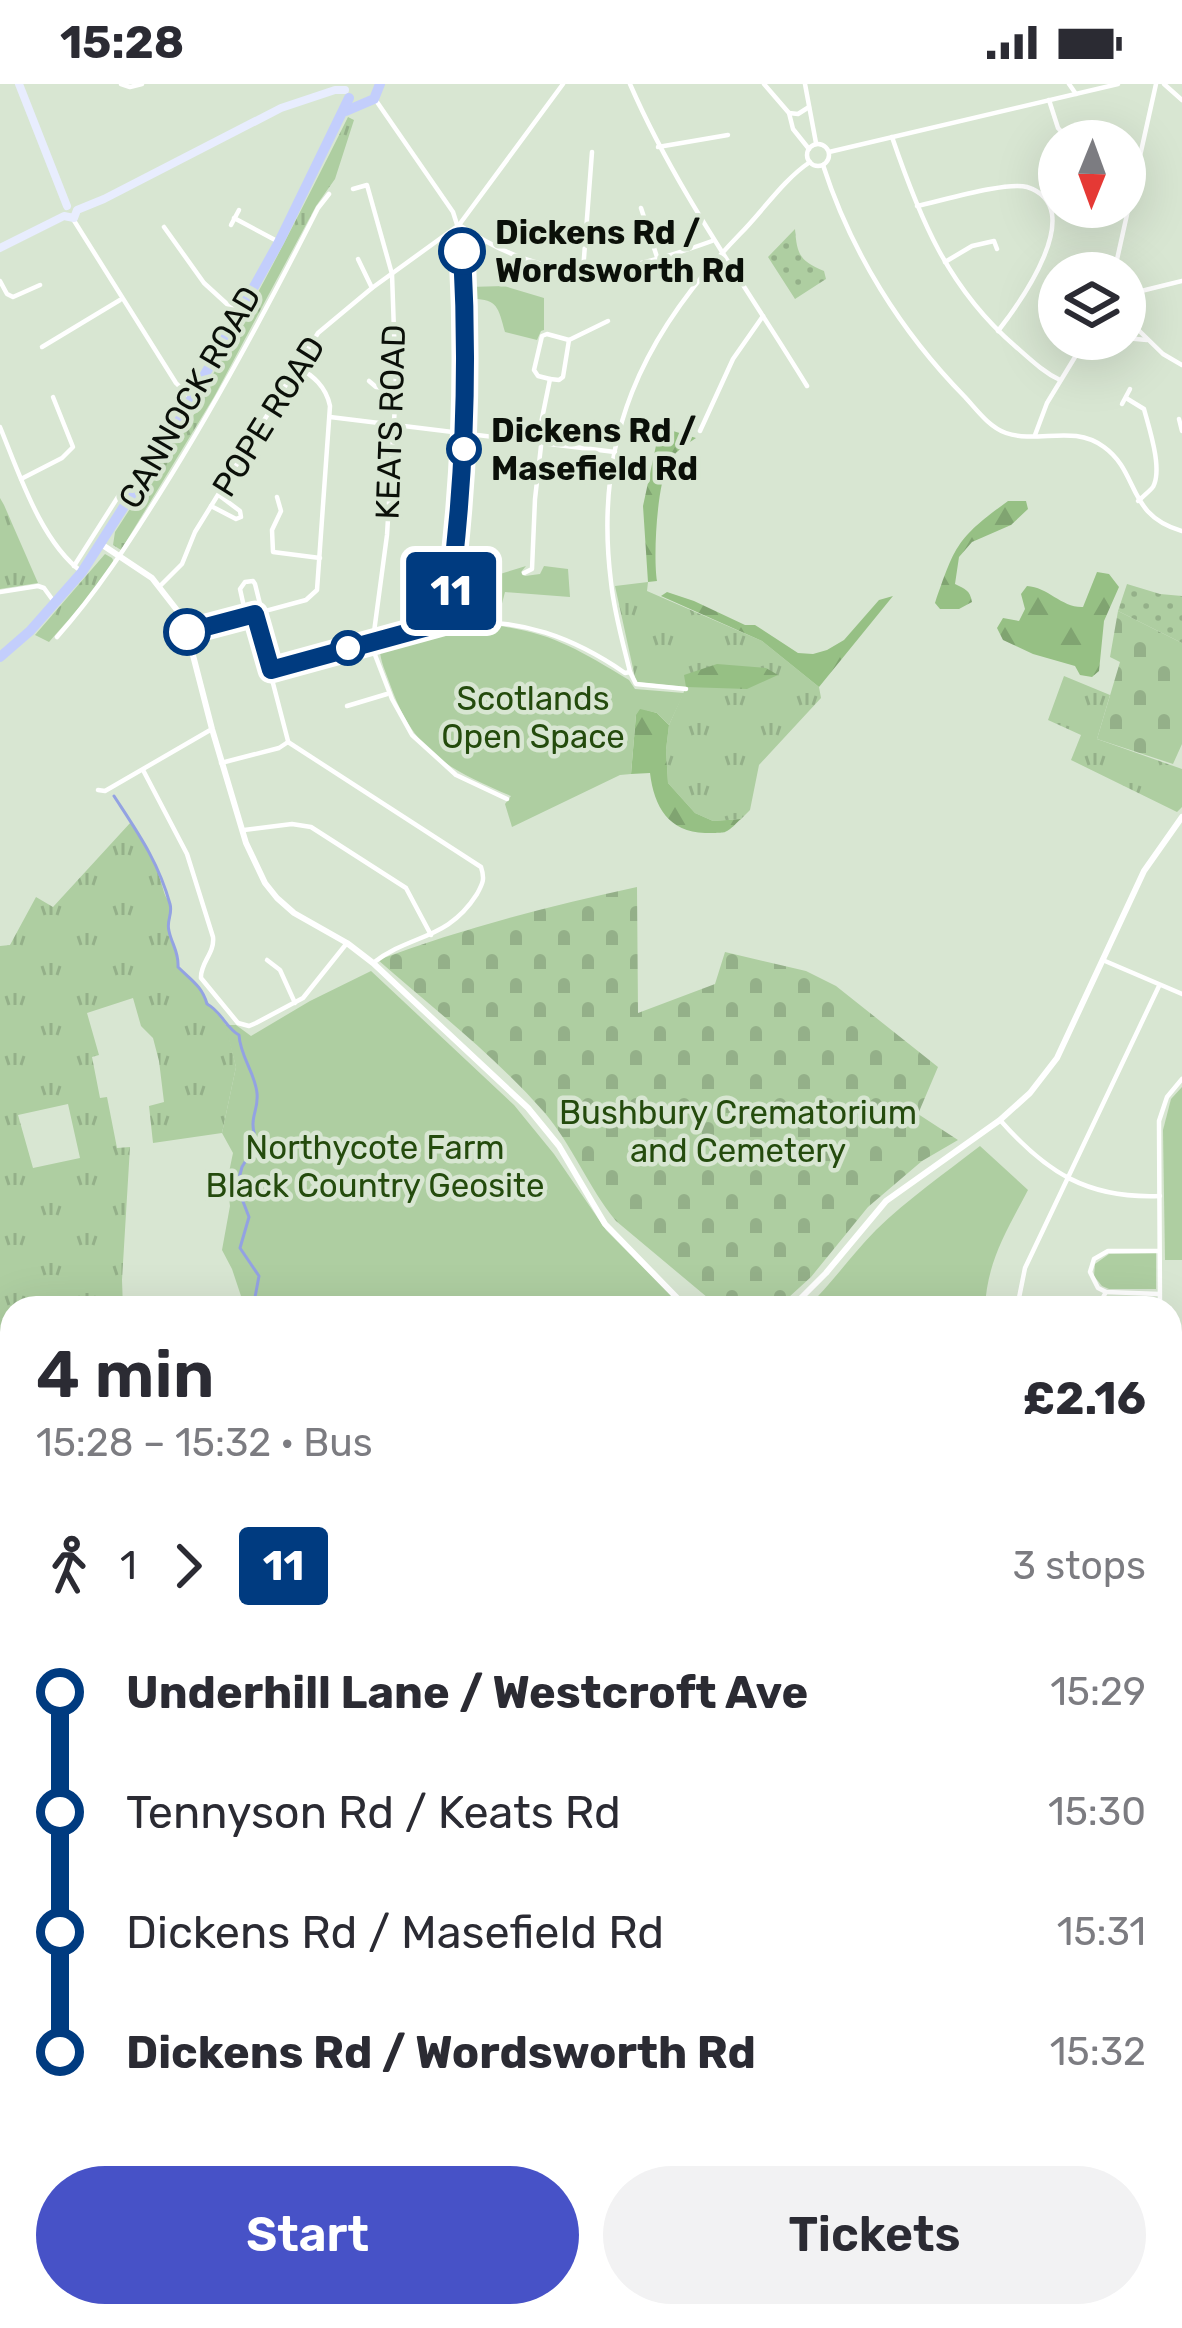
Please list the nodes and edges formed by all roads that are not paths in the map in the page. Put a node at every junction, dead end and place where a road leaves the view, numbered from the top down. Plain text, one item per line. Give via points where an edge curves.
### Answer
1 (19, 84) edge
2 (121, 84) edge
3 (142, 84) edge
4 (381, 84) edge
5 (562, 84) edge
6 (630, 84) edge
7 (764, 84) edge
8 (805, 84) edge
9 (1069, 84) edge
10 (1118, 84) edge
11 (1159, 84) edge
12 (346, 91) edge
13 (1076, 94) junction
14 (1049, 100) junction
15 (1182, 100) edge
16 (369, 101) junction
17 (809, 107) junction
18 (343, 113) junction
19 (789, 113) junction
20 (1055, 120) edge
21 (728, 135) dead end
22 (892, 137) junction
23 (658, 147) junction
24 (812, 147) junction
25 (592, 152) dead end
26 (829, 152) junction
27 (810, 162) junction
28 (823, 165) junction
29 (352, 189) dead end
30 (329, 194) dead end
31 (916, 206) junction
32 (640, 208) dead end
33 (238, 210) dead end
34 (70, 213) junction
35 (459, 225) junction
36 (164, 227) dead end
37 (1005, 239) dead end
38 (712, 241) junction
39 (994, 241) junction
40 (279, 242) junction
41 (0, 248) edge
42 (997, 249) dead end
43 (1119, 252) edge
44 (721, 254) junction
45 (358, 259) dead end
46 (658, 260) junction
47 (945, 262) junction
48 (583, 271) junction
49 (392, 274) junction
50 (0, 280) edge
51 (1182, 280) edge
52 (40, 285) dead end
53 (372, 288) junction
54 (1146, 289) edge
55 (121, 299) junction
56 (238, 315) junction
57 (764, 315) junction
58 (608, 321) dead end
59 (998, 331) junction
60 (569, 340) junction
61 (1147, 340) edge
62 (42, 346) dead end
63 (1073, 360) edge
64 (1182, 364) edge
65 (297, 366) junction
66 (550, 379) junction
67 (1060, 380) junction
68 (369, 382) dead end
69 (807, 386) dead end
70 (396, 389) junction
71 (1130, 389) dead end
72 (51, 395) dead end
73 (192, 399) junction
74 (330, 417) junction
75 (1179, 419) dead end
76 (395, 425) junction
77 (0, 427) edge
78 (1181, 430) edge
79 (700, 431) dead end
80 (464, 434) junction
81 (1035, 435) junction
82 (539, 443) junction
83 (1153, 443) junction
84 (1144, 445) dead end
85 (615, 452) junction
86 (21, 479) junction
87 (137, 488) junction
88 (218, 495) junction
89 (277, 497) dead end
90 (1138, 501) junction
91 (211, 506) junction
92 (1182, 531) edge
93 (101, 544) junction
94 (121, 556) junction
95 (320, 557) junction
96 (532, 568) junction
97 (78, 569) junction
98 (541, 570) dead end
99 (524, 573) dead end
100 (160, 586) junction
101 (0, 592) edge
102 (56, 604) junction
103 (259, 613) junction
104 (246, 616) junction
105 (446, 622) junction
106 (187, 632) junction
107 (57, 637) dead end
108 (370, 641) junction
109 (0, 657) edge
110 (271, 670) junction
111 (630, 672) junction
112 (686, 689) dead end
113 (389, 693) junction
114 (356, 714) dead end
115 (212, 729) junction
116 (288, 742) junction
117 (221, 763) junction
118 (143, 770) junction
119 (98, 790) dead end
120 (507, 800) dead end
121 (1182, 817) edge
122 (242, 830) junction
123 (431, 935) junction
124 (346, 943) junction
125 (267, 960) dead end
126 (1102, 960) junction
127 (373, 962) junction
128 (1159, 986) junction
129 (1182, 994) edge
130 (295, 1004) junction
131 (1182, 1079) edge
132 (1000, 1120) junction
133 (1069, 1180) junction
134 (1160, 1196) junction
135 (1160, 1251) junction
136 (1106, 1292) junction
137 (1160, 1294) joint
138 (675, 1296) edge
139 (803, 1296) edge
140 (1019, 1296) edge
141 (1104, 1296) edge

1 - 34 main road
2 - 3 street
4 - 16 highway
5 - 35 street, POPE ROAD
6 - 23 street
7 - 19 street
8 - 17 street
9 - 13 street
10 - 13 street
11 - 15 street
11 - 43 street
12 - 16 highway
12 - 18 highway, CANNOCK ROAD
12 - 34 main road via 280,109
13 - 14 street
14 - 20 street
14 - 22 street
16 - 18 highway
16 - 35 street
17 - 19 street
17 - 24 street
18 - 40 highway, CANNOCK ROAD
19 - 24 street
21 - 23 street
22 - 26 street
22 - 31 street
23 - 38 street
24 - 26 street
24 - 27 street
25 - 48 street
26 - 28 street
27 - 28 street
27 - 44 street
28 - 81 street via 856,246 933,362 996,428
29 - 49 street, KEATS ROAD via 367,185
30 - 94 street, CANNOCK ROAD
31 - 47 street
31 - 59 street via 1010,186 1046,202 1053,222 1047,250
32 - 46 street
33 - 40 street via 232,221
34 - 41 main road
34 - 55 street
35 - 48 street via 507,252
35 - 49 street, POPE ROAD
35 - 80 street
36 - 56 street
37 - 39 street
38 - 44 street
38 - 46 street
39 - 42 street
39 - 47 street
40 - 56 highway, CANNOCK ROAD
44 - 57 street
44 - 85 street via 651,346
45 - 53 street
46 - 48 street
47 - 59 street
49 - 53 street, POPE ROAD
49 - 70 street, KEATS ROAD
50 - 52 street via 13,297
51 - 54 street
53 - 65 street, POPE ROAD via 318,333
55 - 62 street
55 - 73 street
56 - 73 highway, CANNOCK ROAD
57 - 69 street
57 - 79 street
58 - 60 street
59 - 67 street
60 - 66 street via 563,377
60 - 66 street via 540,339 534,370
61 - 64 street
63 - 67 street
65 - 74 street via 328,395
65 - 88 street, POPE ROAD
66 - 82 street
67 - 81 street
68 - 70 street
70 - 76 street, KEATS ROAD
71 - 83 street via 1124,401 1144,409
72 - 86 street via 73,447
73 - 87 highway, CANNOCK ROAD
74 - 76 street
74 - 95 street
75 - 78 street
76 - 80 street
76 - 108 street, KEATS ROAD
77 - 86 street
80 - 82 street
80 - 105 street
81 - 90 street via 1101,445
82 - 85 street
82 - 96 street
83 - 84 street
83 - 90 street via 1153,488
85 - 111 street via 608,545
86 - 97 street
87 - 93 highway, CANNOCK ROAD
87 - 97 street via 123,489
88 - 91 street, POPE ROAD
88 - 91 street via 242,517
89 - 95 street via 273,552
90 - 92 street
91 - 100 street, POPE ROAD via 182,564
93 - 94 street
93 - 97 highway, CANNOCK ROAD
94 - 100 street
94 - 107 street, CANNOCK ROAD
95 - 103 street via 311,597
96 - 98 street
96 - 99 street
97 - 102 highway, CANNOCK ROAD
100 - 106 street
101 - 102 street via 44,588
102 - 109 highway, CANNOCK ROAD
103 - 104 street
103 - 104 street via 255,584 245,582
103 - 110 street
104 - 106 street
105 - 108 street
105 - 111 street via 531,626
106 - 115 street
108 - 110 street
108 - 113 street
110 - 116 street
111 - 112 street via 635,683
113 - 114 street via 350,706
113 - 120 street via 433,756
115 - 117 street
115 - 118 street
116 - 117 street
116 - 123 street via 481,867 484,882 473,899
117 - 122 street
118 - 119 street
118 - 130 street via 187,854 213,937 201,978 244,1026
121 - 126 street via 1148,864
122 - 123 street via 310,827 406,888
122 - 124 street via 277,898
123 - 127 street
124 - 127 street
124 - 130 street
125 - 130 street
126 - 128 street
126 - 132 street via 1057,1058
127 - 138 street via 528,1108 605,1224
128 - 129 street
128 - 133 street
131 - 134 street via 1159,1121
132 - 133 street
132 - 139 street via 886,1202
133 - 134 street via 1110,1194
133 - 140 street
134 - 135 street
135 - 136 street via 1100,1254 1090,1272
135 - 137 street
136 - 137 street
136 - 141 street

